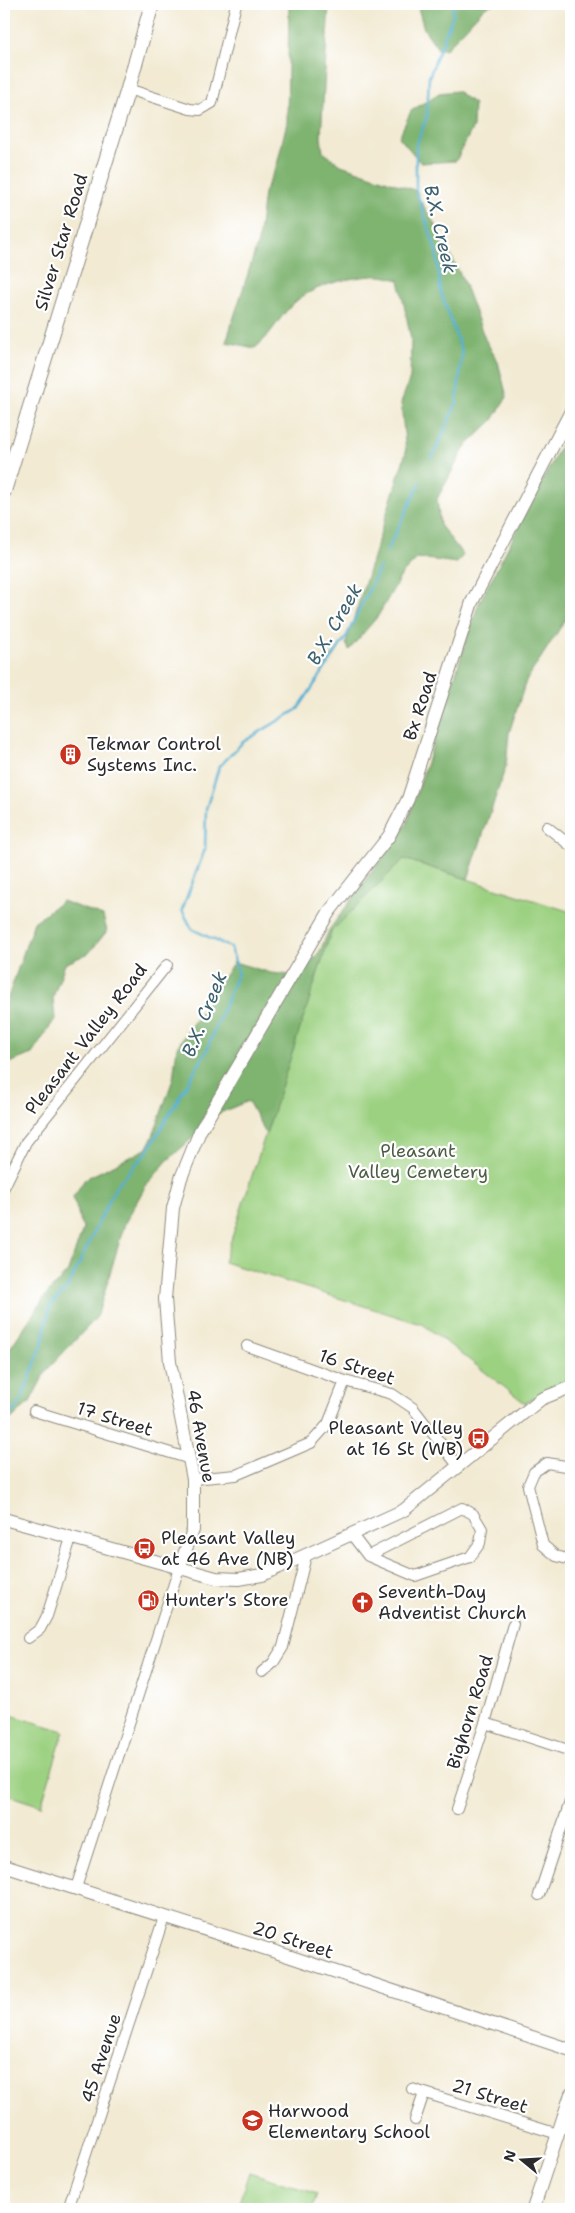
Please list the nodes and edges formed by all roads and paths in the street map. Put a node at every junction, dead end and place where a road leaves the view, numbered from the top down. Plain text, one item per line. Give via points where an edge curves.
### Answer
1 (152, 4) edge
2 (236, 4) edge
3 (128, 89) junction
4 (571, 411) edge
5 (4, 487) edge
6 (546, 827) dead end
7 (571, 846) edge
8 (167, 965) dead end
9 (278, 998) joint
10 (4, 1187) edge
11 (247, 1346) dead end
12 (345, 1381) junction
13 (571, 1387) edge
14 (34, 1411) dead end
15 (187, 1458) junction
16 (459, 1467) junction
17 (571, 1467) edge
18 (193, 1479) junction
19 (4, 1519) edge
20 (352, 1535) junction
21 (71, 1538) junction
22 (306, 1556) junction
23 (368, 1556) junction
24 (571, 1560) edge
25 (179, 1568) junction
26 (513, 1624) dead end
27 (28, 1638) dead end
28 (262, 1672) dead end
29 (485, 1723) junction
30 (571, 1751) edge
31 (571, 1798) edge
32 (457, 1809) dead end
33 (4, 1866) edge
34 (76, 1888) junction
35 (539, 1895) dead end
36 (164, 1917) junction
37 (571, 2050) edge
38 (412, 2089) dead end
39 (424, 2093) junction
40 (571, 2094) edge
41 (415, 2120) dead end
42 (558, 2134) junction
43 (68, 2209) edge
44 (533, 2209) edge

1 - 3 main road, Silver Star Road
2 - 3 street via 212,103 200,110 190,109
3 - 5 main road, Silver Star Road
4 - 9 street, Bx Road via 472,602 408,799 389,836 329,912
6 - 7 street
8 - 10 street, Pleasant Valley Road via 26,1142
9 - 15 street, 46 Avenue via 200,1131 173,1208 165,1299 170,1362
11 - 12 street, 16 Street
12 - 16 street, 16 Street via 392,1394 413,1408
12 - 18 street via 328,1424 311,1443 236,1474
13 - 16 street via 541,1399
14 - 15 street, 17 Street
15 - 18 street, 46 Avenue
16 - 20 street via 404,1510
17 - 24 street via 547,1463 534,1472 528,1486 543,1546 556,1556
18 - 25 street, 46 Avenue via 193,1530
19 - 21 street
20 - 22 street
20 - 23 street
21 - 25 street
21 - 27 street via 46,1616 40,1629
22 - 25 street via 262,1575 239,1579 216,1578
22 - 28 street via 283,1647 273,1663
23 - 23 street via 415,1576 470,1557 480,1544 482,1530 473,1514 462,1508
25 - 34 street, 46 Avenue
26 - 29 street, Bighorn Road
29 - 30 street
29 - 32 street, Bighorn Road
31 - 35 street
33 - 34 street, 20 Street
34 - 36 street, 20 Street
36 - 37 street, 20 Street
36 - 43 street, 45 Avenue
38 - 39 street, 21 Street
39 - 41 street
39 - 42 street, 21 Street
40 - 42 street
42 - 44 street

